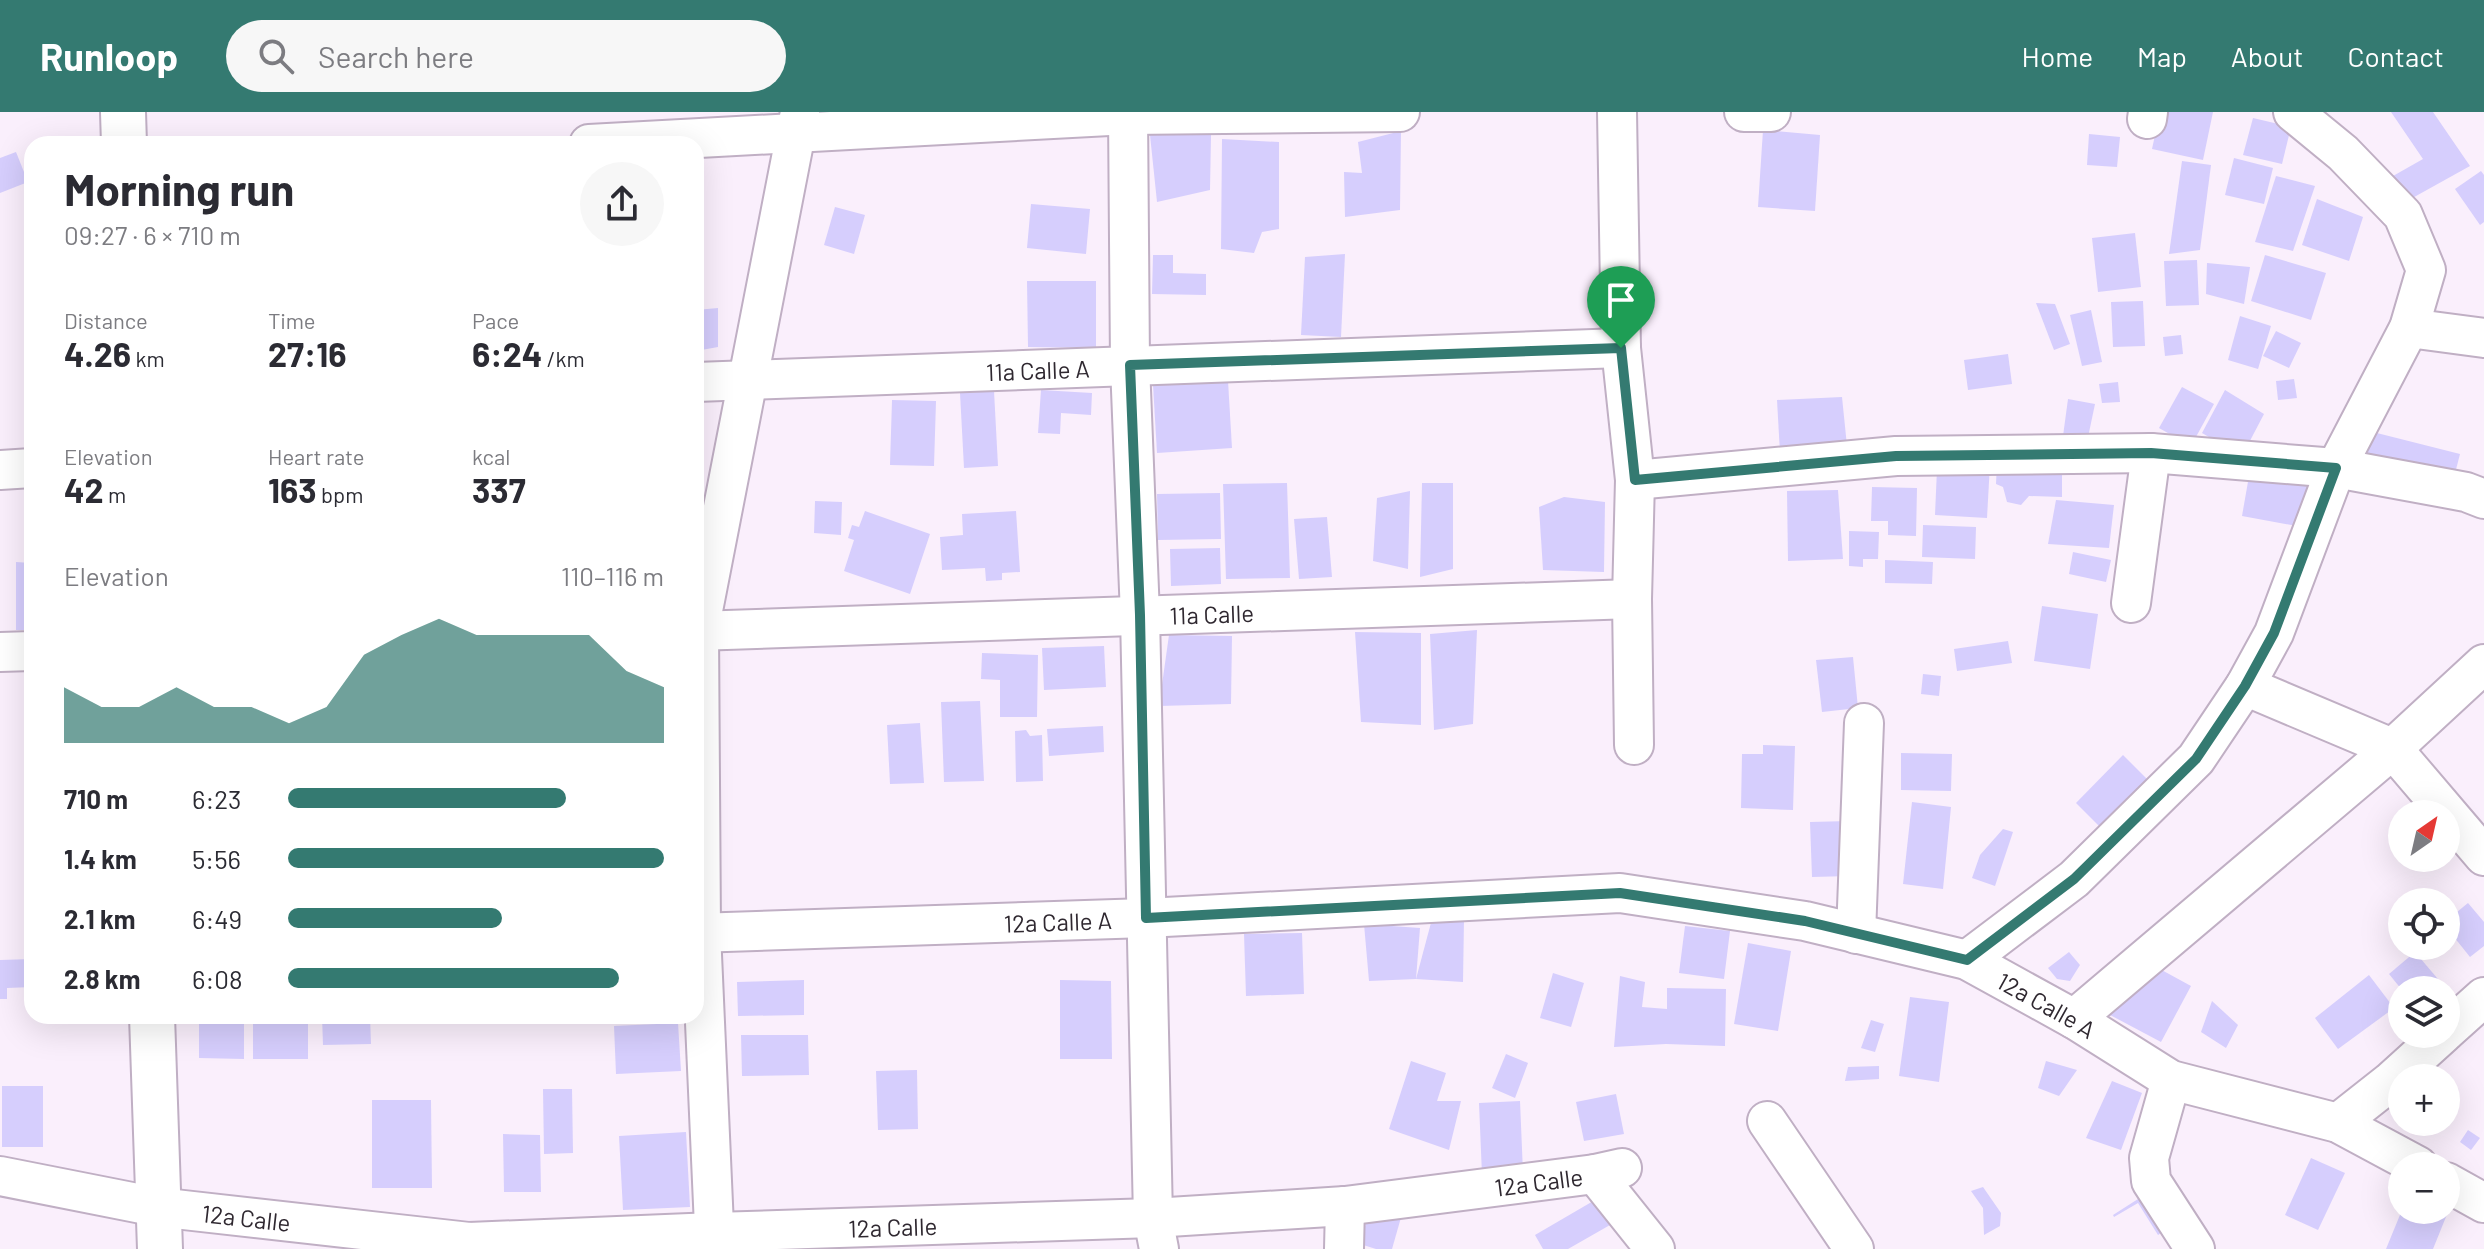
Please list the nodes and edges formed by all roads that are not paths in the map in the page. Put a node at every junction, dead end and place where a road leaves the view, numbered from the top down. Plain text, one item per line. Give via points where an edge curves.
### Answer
1 (123, 112) edge
2 (1400, 112) edge
3 (1617, 112) edge
4 (1744, 112) edge
5 (1771, 112) edge
6 (2293, 112) edge
7 (1128, 114) edge
8 (798, 123) edge
9 (124, 136) edge
10 (669, 136) edge
11 (2409, 328) junction
12 (2484, 338) edge
13 (1621, 348) junction
14 (1130, 365) junction
15 (749, 381) junction
16 (704, 382) edge
17 (2151, 453) junction
18 (24, 468) edge
19 (2336, 468) junction
20 (0, 470) edge
21 (1635, 480) junction
22 (2484, 499) edge
23 (704, 597) edge
24 (1632, 599) junction
25 (2131, 603) dead end
26 (1140, 615) junction
27 (704, 631) edge
28 (24, 651) edge
29 (0, 652) edge
30 (2484, 664) edge
31 (2245, 686) junction
32 (1864, 723) dead end
33 (1634, 745) dead end
34 (2392, 748) junction
35 (2484, 856) edge
36 (1146, 918) junction
37 (704, 932) edge
38 (1856, 934) junction
39 (1967, 960) junction
40 (2484, 997) edge
41 (2074, 1019) junction
42 (2460, 1019) edge
43 (152, 1024) edge
44 (703, 1024) edge
45 (2427, 1048) edge
46 (2171, 1080) junction
47 (1767, 1121) dead end
48 (2338, 1123) junction
49 (2392, 1152) edge
50 (0, 1176) edge
51 (2460, 1190) edge
52 (2484, 1203) edge
53 (1345, 1206) junction
54 (158, 1228) edge
55 (1156, 1234) edge
56 (714, 1240) edge
57 (472, 1245) edge
58 (1344, 1249) edge
59 (1655, 1249) edge
60 (1854, 1249) edge
61 (2195, 1249) edge

1 - 9 street
2 - 7 street
3 - 13 street
4 - 5 street
6 - 11 street via 2343,153 2403,215 2426,270
7 - 8 street
7 - 14 street
8 - 10 street
8 - 15 street
11 - 12 street
11 - 19 street
13 - 14 street, 11a Calle A
13 - 21 street
14 - 15 street, 11a Calle A
14 - 26 street
15 - 16 street, 11a Calle A
15 - 23 street
17 - 19 street
17 - 21 street via 1896,456
17 - 25 street
18 - 20 street
19 - 22 street
19 - 31 street via 2274,633
21 - 24 street
24 - 26 street, 11a Calle
24 - 33 street
26 - 27 street, 11a Calle
26 - 36 street
28 - 29 street
30 - 34 street
31 - 34 street
31 - 39 street via 2196,759 2074,879
32 - 38 street
34 - 35 street
34 - 41 street
36 - 37 street, 12a Calle A
36 - 38 street, 12a Calle A via 1620,893 1805,921
36 - 55 street
38 - 39 street, 12a Calle A
39 - 41 street, 12a Calle A
40 - 42 street
41 - 46 street, 12a Calle A
43 - 54 street
44 - 56 street
45 - 48 street
46 - 48 street, 12a Calle A
46 - 61 street via 2149,1158 2151,1181
47 - 60 street
48 - 49 street, 12a Calle A
50 - 54 street, 12a Calle
51 - 52 street
53 - 55 street, 12a Calle
53 - 58 street
53 - 59 street, 12a Calle via 1609,1171
54 - 57 street, 12a Calle
55 - 56 street, 12a Calle
56 - 57 street, 12a Calle

